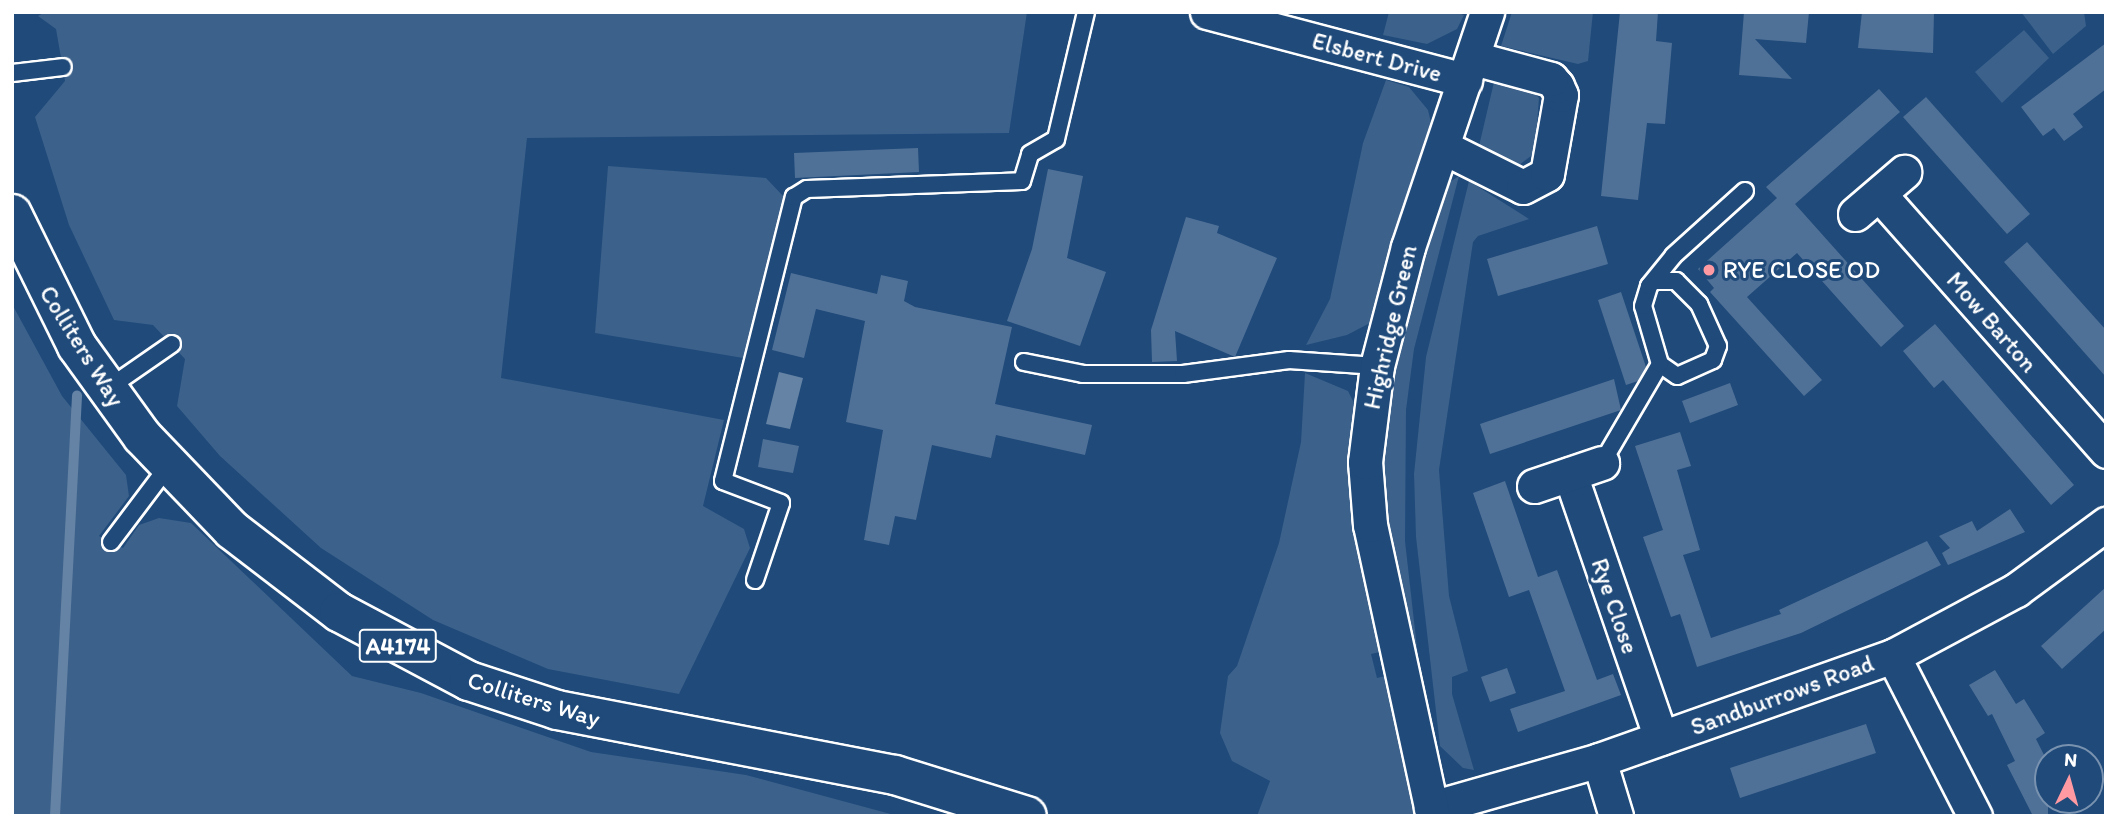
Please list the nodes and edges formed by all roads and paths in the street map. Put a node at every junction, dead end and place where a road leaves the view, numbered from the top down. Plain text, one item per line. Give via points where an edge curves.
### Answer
1 (1086, 12) edge
2 (1207, 12) edge
3 (1487, 12) edge
4 (63, 67) dead end
5 (1469, 69) junction
6 (12, 73) edge
7 (1443, 147) junction
8 (1904, 172) dead end
9 (1745, 191) dead end
10 (12, 214) edge
11 (1656, 281) junction
12 (172, 344) dead end
13 (1024, 362) dead end
14 (1660, 364) junction
15 (1377, 366) junction
16 (105, 390) junction
17 (2106, 451) edge
18 (1602, 463) joint
19 (169, 465) junction
20 (1570, 474) junction
21 (1534, 486) dead end
22 (2106, 524) edge
23 (111, 542) dead end
24 (755, 580) dead end
25 (1893, 656) junction
26 (1661, 738) junction
27 (1599, 760) junction
28 (1432, 812) edge
29 (1027, 816) edge
30 (1616, 816) edge
31 (1975, 816) edge

1 - 24 lane via 1056,139 1030,154 1022,181 807,189 794,197 723,481 781,503
2 - 5 street, Elsbert Drive
3 - 5 street, Highridge Green
4 - 6 lane
5 - 7 street, Highridge Green
5 - 7 street, Elsbert Drive via 1557,86 1561,95 1547,174 1523,187
7 - 15 street, Highridge Green via 1408,247
8 - 17 street, Mow Barton via 1867,204
9 - 11 lane via 1673,256
10 - 16 highway, Colliters Way / A4174 via 54,306
11 - 14 lane via 1643,306
11 - 14 lane via 1676,281 1699,304 1718,346 1713,360 1677,376
12 - 16 lane
13 - 15 lane via 1083,374 1184,374 1289,360
14 - 18 lane
15 - 28 street, Highridge Green via 1365,462 1370,525
16 - 19 highway, Colliters Way / A4174
18 - 20 street
19 - 23 lane
19 - 29 highway, Colliters Way / A4174 via 232,530 338,612 469,681 611,723 832,761 967,794
20 - 21 street
20 - 26 street, Rye Close
22 - 25 street, Sandburrows Road via 2016,590
25 - 26 street, Sandburrows Road
25 - 31 street
26 - 27 street, Sandburrows Road
27 - 28 street, Sandburrows Road
27 - 30 street

